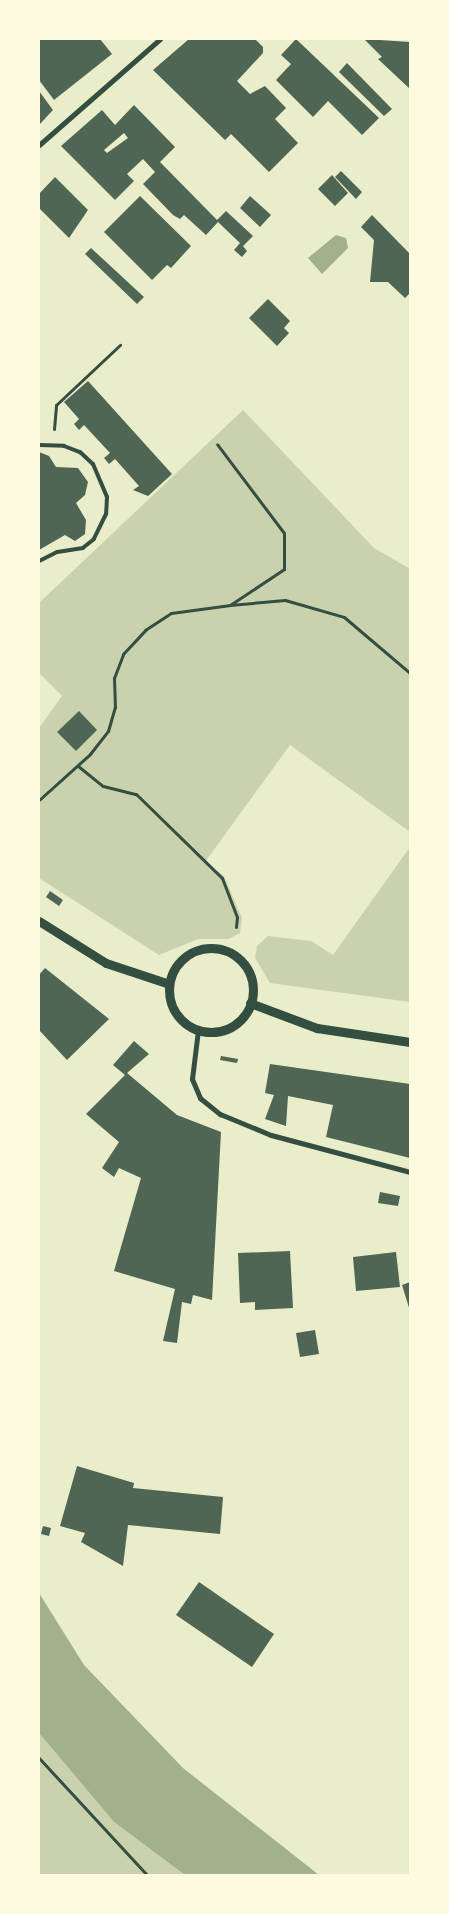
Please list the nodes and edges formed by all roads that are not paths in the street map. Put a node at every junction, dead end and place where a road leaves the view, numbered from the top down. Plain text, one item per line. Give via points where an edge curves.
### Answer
1 (160, 39) edge
2 (39, 145) edge
3 (39, 446) edge
4 (39, 561) edge
5 (39, 921) edge
6 (169, 984) junction
7 (250, 1003) junction
8 (198, 1030) junction
9 (410, 1042) edge
10 (410, 1172) edge

1 - 2 street
3 - 4 lane via 64,446 80,452 93,464 107,497 106,514 94,539 83,548 57,552
5 - 6 street via 106,963
6 - 7 street via 189,954 212,948 224,950 247,969 252,986
6 - 8 street via 175,1012
7 - 8 street via 229,1028
7 - 9 street via 317,1028
8 - 10 street via 192,1079 200,1098 220,1114 271,1135

